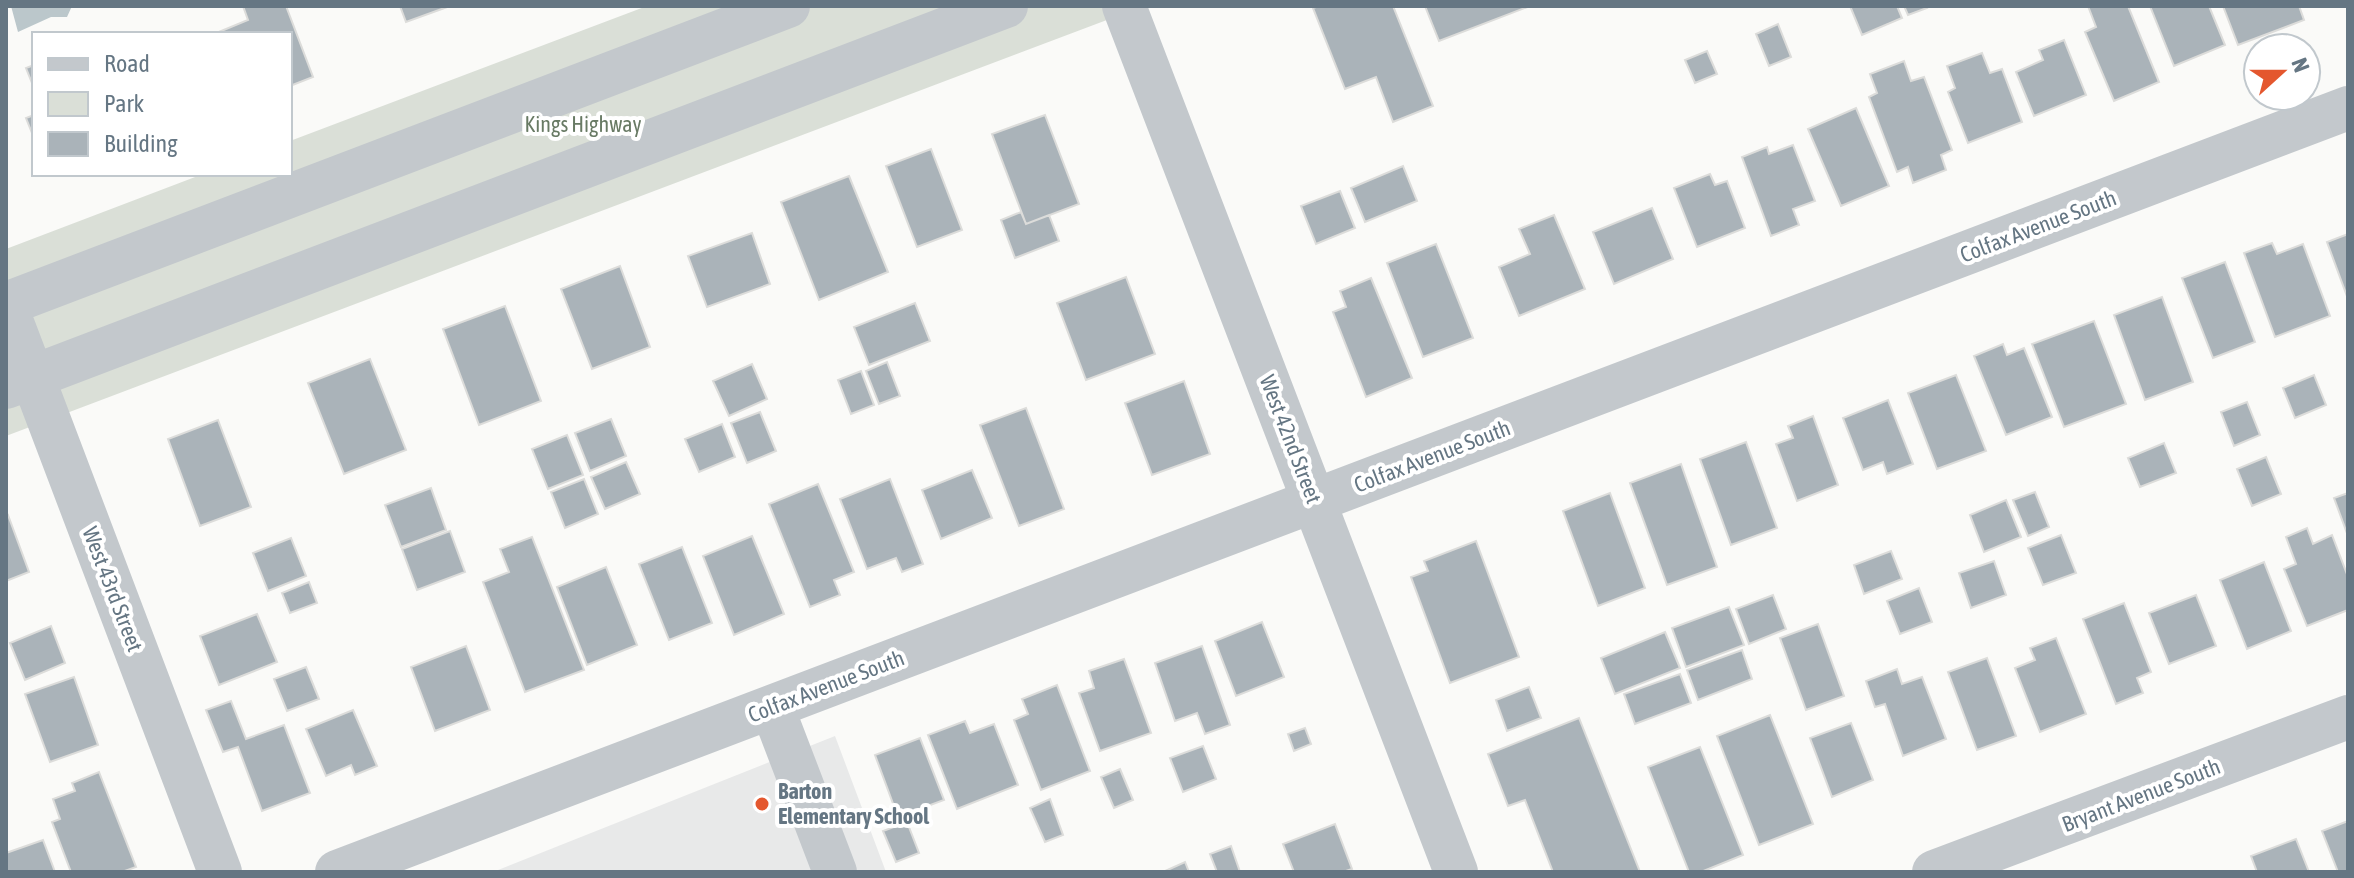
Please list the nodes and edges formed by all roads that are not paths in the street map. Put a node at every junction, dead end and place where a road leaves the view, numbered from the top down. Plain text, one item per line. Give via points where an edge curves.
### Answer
1 (788, 6) edge
2 (1006, 6) edge
3 (1124, 6) edge
4 (2348, 108) edge
5 (6, 306) edge
6 (19, 382) edge
7 (1315, 500) junction
8 (772, 707) junction
9 (2348, 717) edge
10 (220, 872) edge
11 (337, 872) edge
12 (835, 872) edge
13 (1456, 872) edge
14 (1934, 872) edge

1 - 5 street
2 - 6 street
3 - 7 street, West 42nd Street
4 - 7 street, Colfax Avenue South
5 - 6 street, West 43rd Street
6 - 10 street, West 43rd Street
7 - 8 street, Colfax Avenue South
7 - 13 street, West 42nd Street
8 - 11 street, Colfax Avenue South
8 - 12 street
9 - 14 street, Bryant Avenue South

